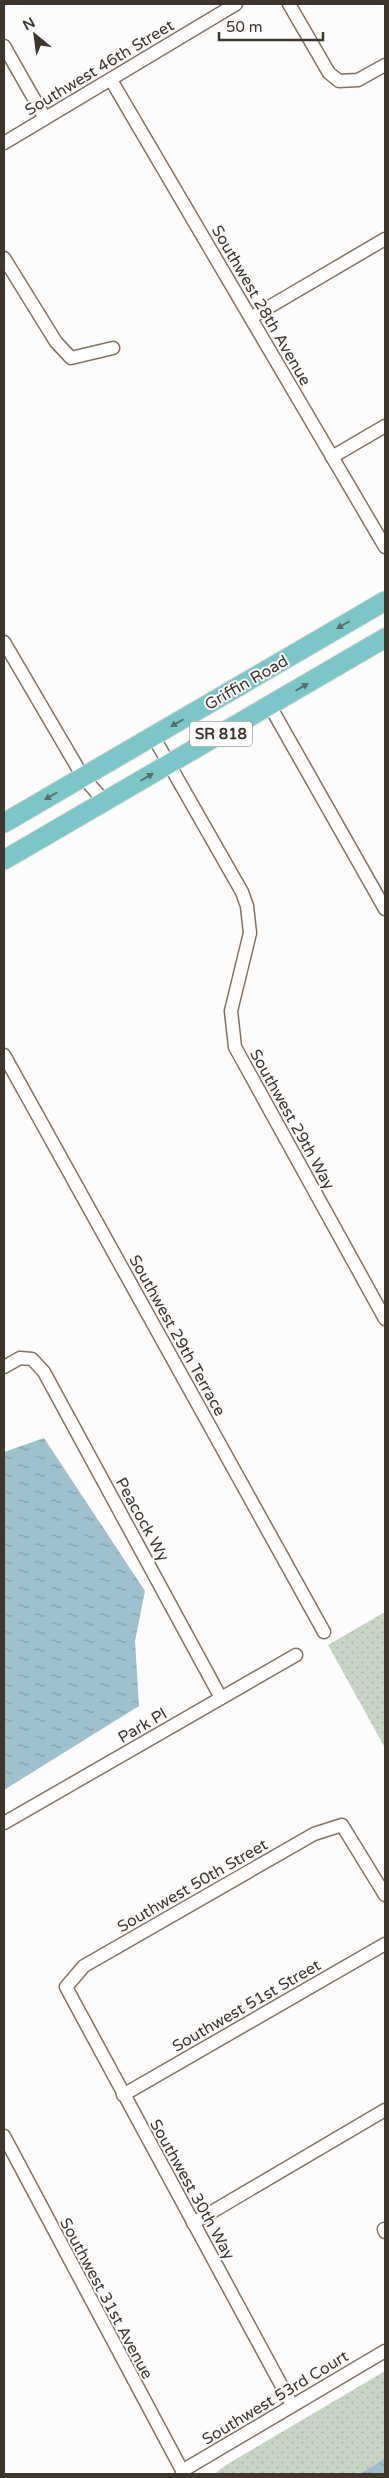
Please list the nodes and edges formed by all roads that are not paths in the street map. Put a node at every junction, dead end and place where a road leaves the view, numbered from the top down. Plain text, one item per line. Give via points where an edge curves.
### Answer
1 (209, 4) edge
2 (236, 4) edge
3 (289, 4) edge
4 (216, 16) junction
5 (4, 46) edge
6 (385, 64) edge
7 (111, 80) junction
8 (44, 118) junction
9 (4, 143) edge
10 (385, 239) edge
11 (4, 258) edge
12 (252, 318) junction
13 (113, 348) dead end
14 (385, 426) edge
15 (332, 457) junction
16 (385, 547) edge
17 (385, 601) edge
18 (385, 638) edge
19 (4, 642) edge
20 (270, 706) junction
21 (153, 736) junction
22 (169, 764) junction
23 (83, 777) junction
24 (105, 802) junction
25 (4, 824) edge
26 (4, 860) edge
27 (385, 909) edge
28 (4, 1055) edge
29 (385, 1319) edge
30 (4, 1367) edge
31 (324, 1632) dead end
32 (296, 1655) dead end
33 (221, 1698) junction
34 (4, 1823) edge
35 (385, 1895) edge
36 (385, 1944) edge
37 (66, 1987) joint
38 (123, 2096) junction
39 (385, 2110) edge
40 (4, 2136) edge
41 (193, 2223) junction
42 (385, 2351) edge
43 (292, 2405) junction
44 (183, 2473) edge

1 - 4 street
2 - 4 street, Southwest 46th Street
3 - 6 street via 329,73 339,81 358,80
4 - 7 street, Southwest 46th Street
5 - 8 street
7 - 8 street, Southwest 46th Street
7 - 12 street, Southwest 28th Avenue
8 - 9 street, Southwest 46th Street
10 - 12 street
11 - 13 street via 56,342 71,358
12 - 15 street, Southwest 28th Avenue
14 - 15 street
15 - 16 street, Southwest 28th Avenue
17 -> 21 main road, Griffin Road / SR 818
20 -> 18 main road, Griffin Road / SR 818
19 - 23 street
20 - 22 main road, Griffin Road / SR 818
20 - 27 street
21 - 22 street, Southwest 29th Way
21 - 23 main road, Griffin Road / SR 818
24 -> 22 main road, Griffin Road / SR 818
22 - 29 street, Southwest 29th Way via 247,906 250,932 231,1011 235,1047
23 - 24 street
23 -> 25 main road, Griffin Road / SR 818
24 - 26 main road, Griffin Road / SR 818
28 - 31 street, Southwest 29th Terrace
30 - 33 street, Peacock Wy via 20,1358 32,1359 44,1372
32 - 33 street, Park Pl
33 - 34 street, Park Pl
35 - 37 street, Southwest 50th Street via 342,1825 314,1834 84,1966
36 - 38 street, Southwest 51st Street
37 - 38 street, Southwest 30th Way
38 - 41 street, Southwest 30th Way
39 - 41 street
40 - 44 street, Southwest 31st Avenue
41 - 43 street, Southwest 30th Way
42 - 43 street, Southwest 53rd Court
43 - 44 street, Southwest 53rd Court

